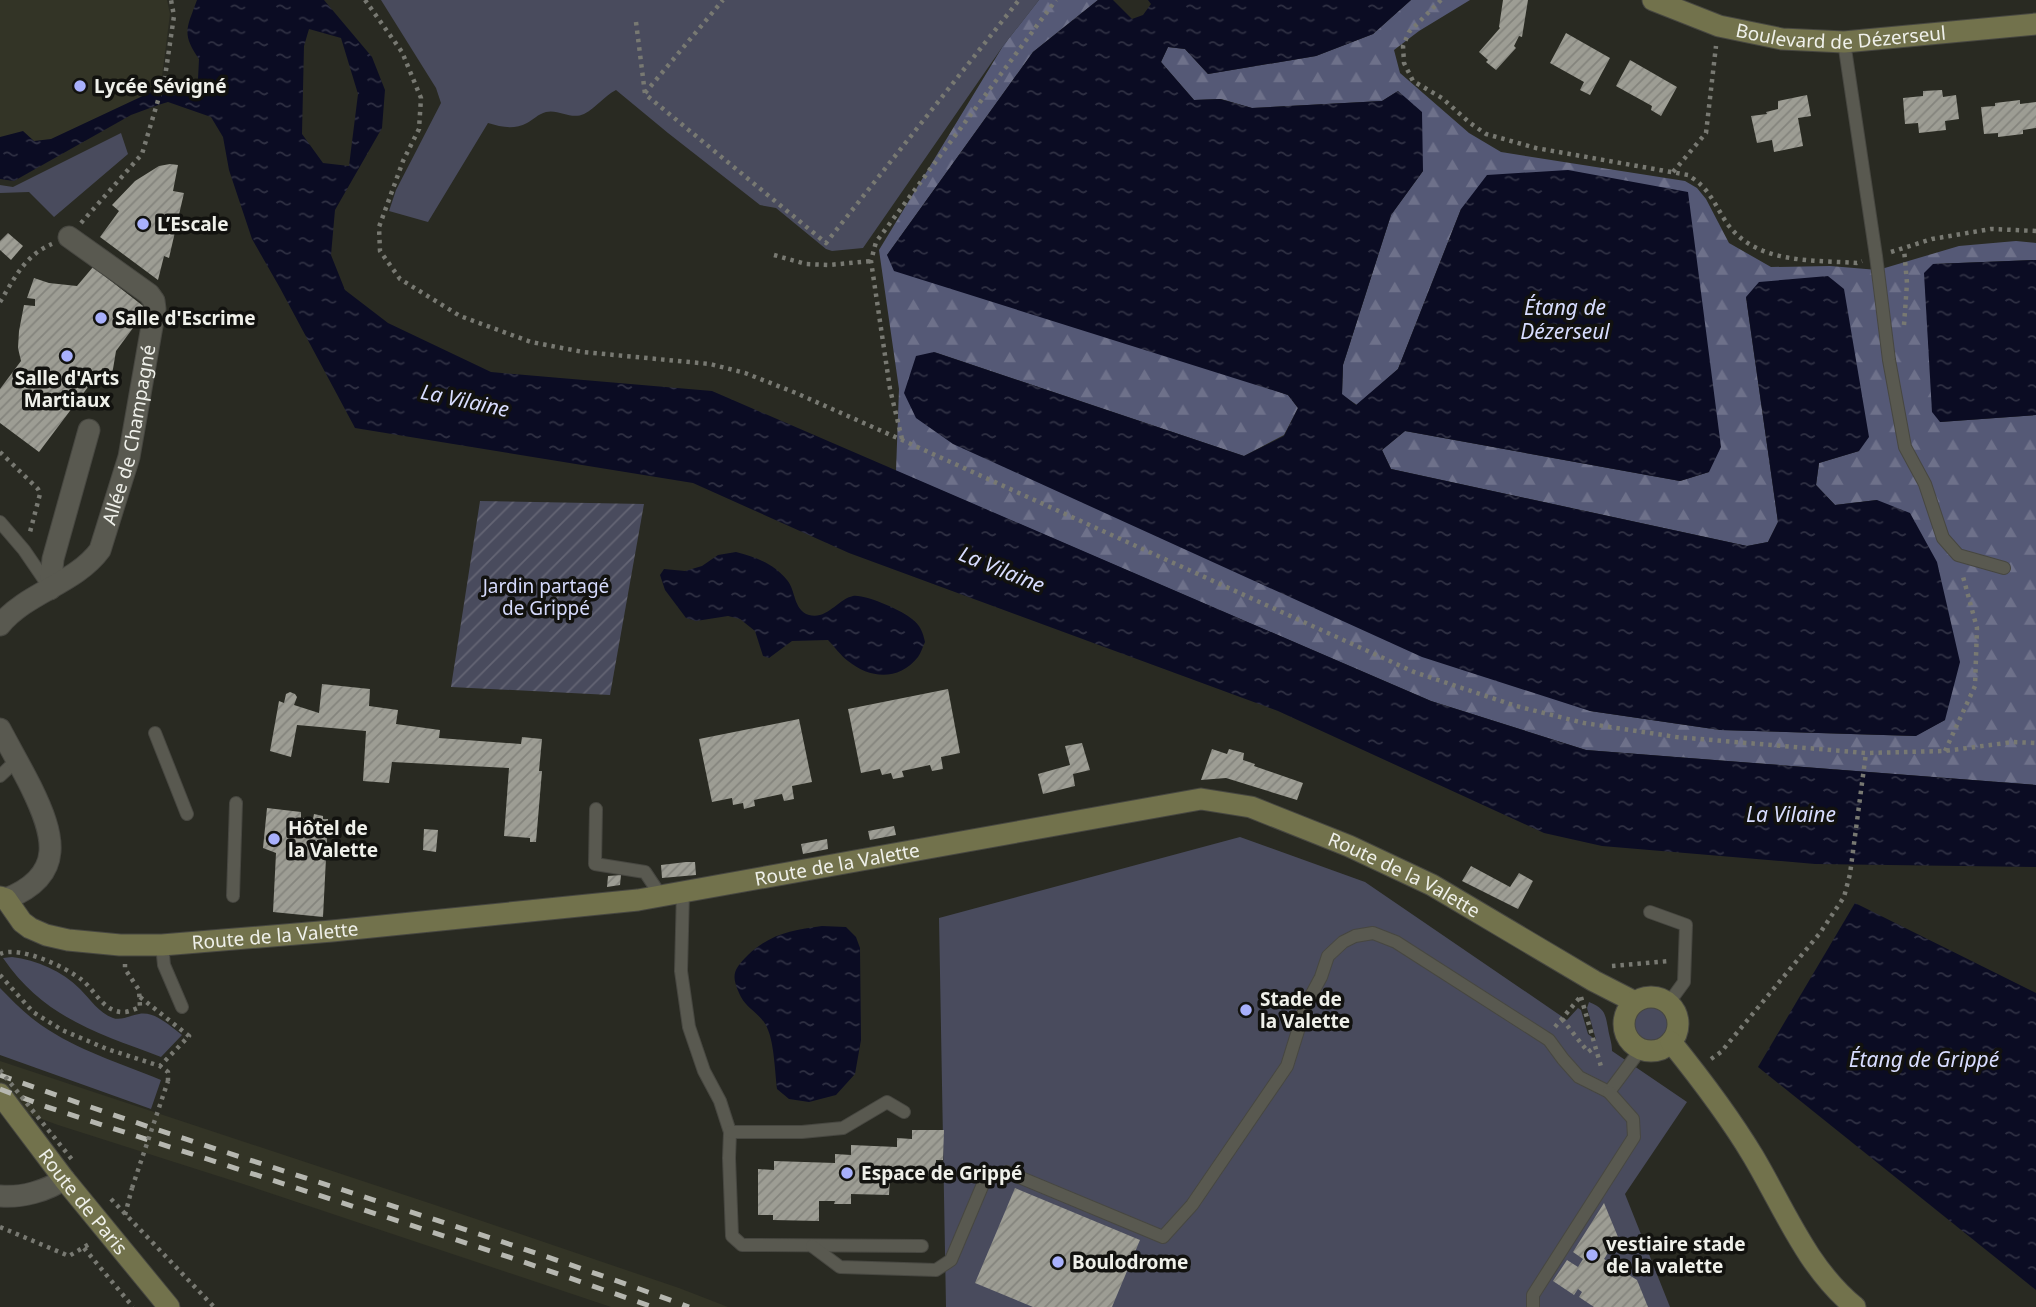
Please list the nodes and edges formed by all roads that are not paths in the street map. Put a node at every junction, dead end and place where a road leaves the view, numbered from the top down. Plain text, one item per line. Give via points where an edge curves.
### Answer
1 (1653, 0) edge
2 (2036, 24) edge
3 (1844, 43) junction
4 (69, 237) dead end
5 (89, 430) dead end
6 (0, 522) edge
7 (2004, 568) dead end
8 (50, 589) junction
9 (0, 625) edge
10 (0, 729) edge
11 (155, 733) dead end
12 (17, 760) junction
13 (0, 776) edge
14 (236, 803) dead end
15 (596, 809) dead end
16 (187, 814) dead end
17 (682, 891) junction
18 (233, 896) dead end
19 (662, 896) junction
20 (2, 899) edge
21 (1650, 912) dead end
22 (162, 945) junction
23 (1635, 1002) junction
24 (1668, 1004) junction
25 (182, 1007) dead end
26 (1671, 1042) junction
27 (1641, 1049) junction
28 (1609, 1092) junction
29 (0, 1094) edge
30 (904, 1112) dead end
31 (730, 1132) junction
32 (65, 1175) junction
33 (0, 1196) edge
34 (812, 1246) junction
35 (922, 1246) dead end
36 (169, 1307) edge
37 (1533, 1307) edge
38 (1855, 1307) edge

1 - 3 street, Boulevard de Dézerseul via 1718,26 1782,39
2 - 3 street, Boulevard de Dézerseul
3 - 7 lane via 1905,447 1925,484 1943,538 1958,555
4 - 8 street, Allée de Champagné via 149,294 155,309 130,457 100,550 91,563
5 - 8 street via 53,559
6 - 8 lane
8 - 9 street, Allée de Champagné
10 - 12 street
11 - 16 lane
12 - 13 lane
12 - 20 street via 44,814 50,852 48,863 33,882 19,894
14 - 18 lane
15 - 19 lane via 595,864 645,872
17 - 19 street, Route de la Valette
17 - 23 street, Route de la Valette via 1201,799 1251,807 1420,879
17 - 31 lane via 681,971 690,1027
19 - 22 street, Route de la Valette
20 - 22 street, Route de la Valette via 22,922 46,935 120,945
21 - 24 lane via 1686,925 1684,982
22 - 25 lane via 164,965
23 - 24 street via 1655,998
23 - 27 street via 1624,1025 1627,1036
24 - 26 street via 1677,1020
26 - 27 street via 1656,1050
26 - 38 street via 1752,1153 1807,1254
27 - 28 lane
28 - 34 lane via 1579,1077 1549,1040 1396,943 1373,933 1355,936 1328,956 1306,1005 1287,1066 1192,1205 1163,1237 1007,1172 986,1177 951,1260 936,1269 840,1267
28 - 37 lane via 1633,1119 1634,1137 1533,1295
29 - 32 street, Route de Paris
30 - 31 lane via 887,1102 844,1129
31 - 34 lane via 732,1236 742,1245
32 - 33 street via 52,1188
32 - 36 street, Route de Paris
34 - 35 lane

